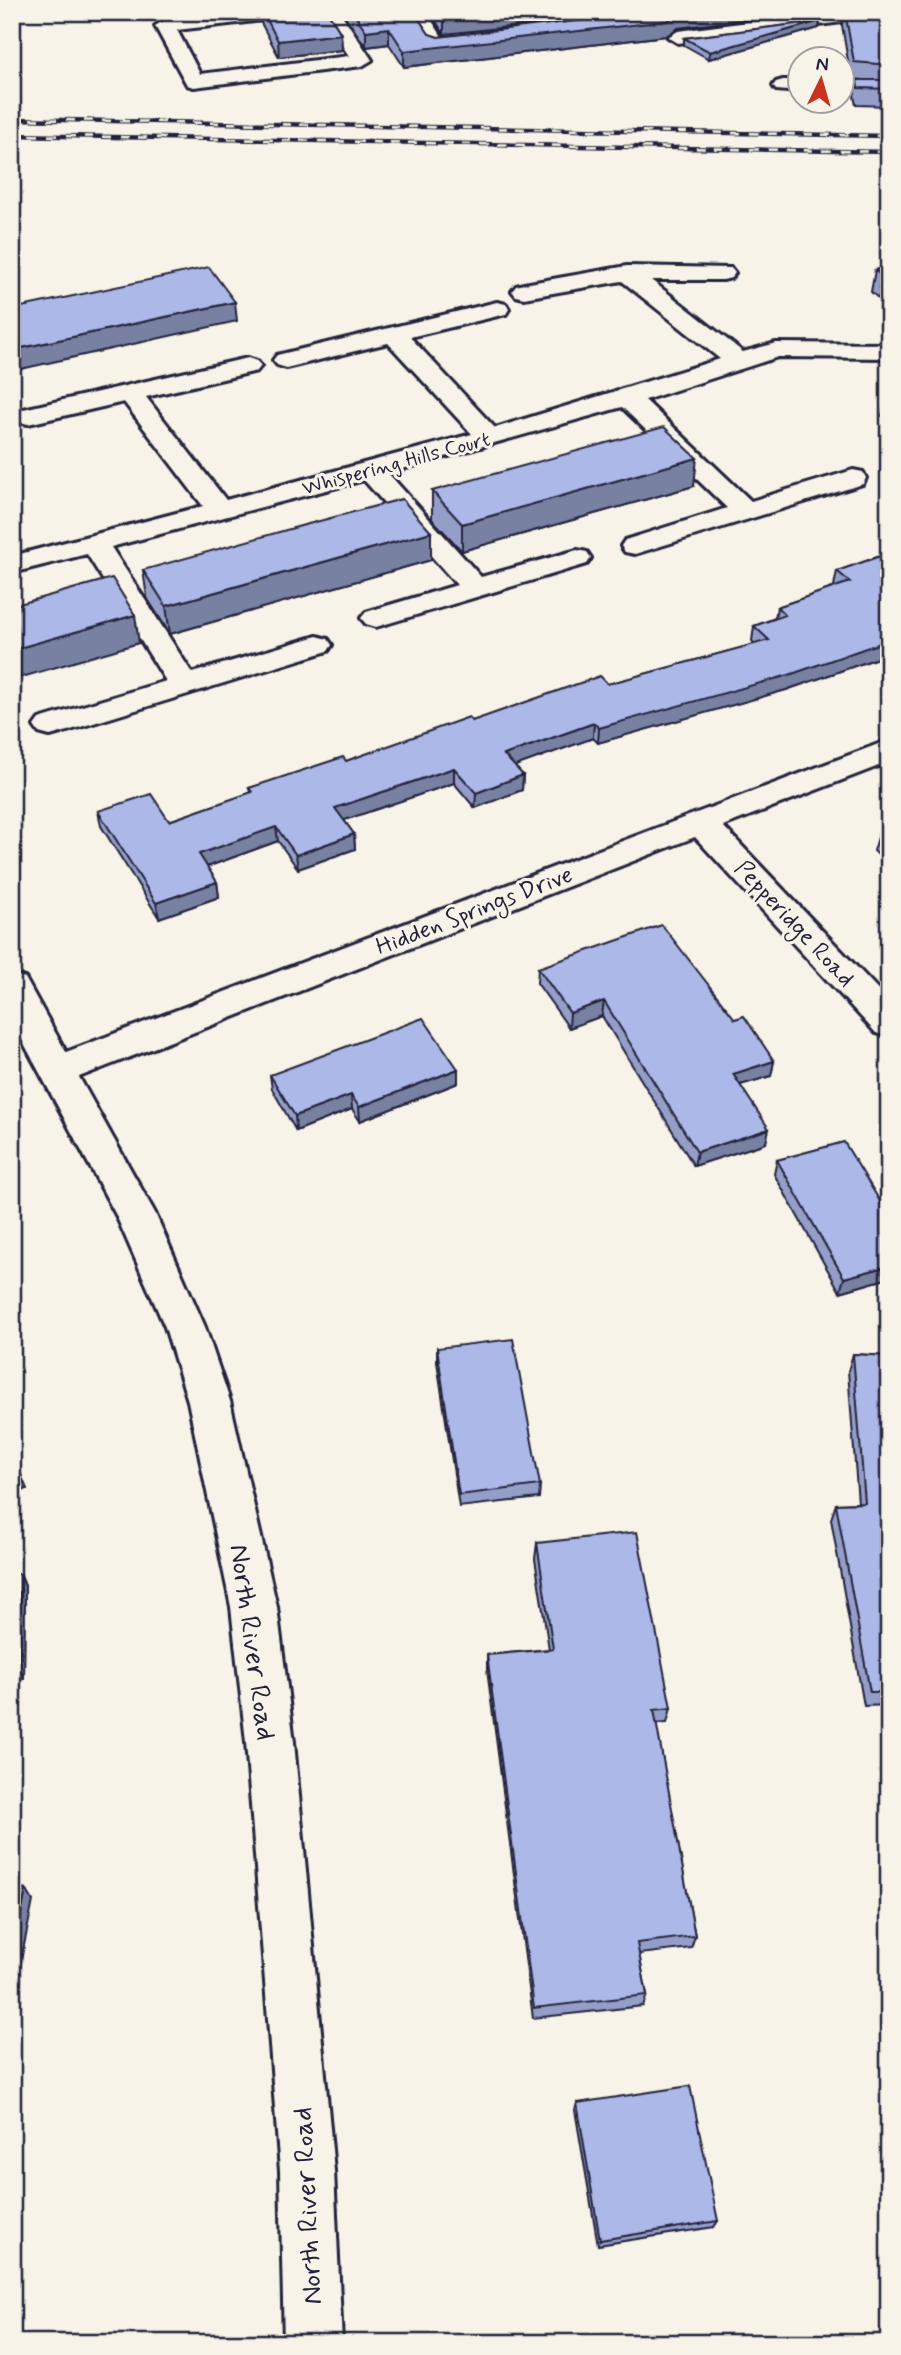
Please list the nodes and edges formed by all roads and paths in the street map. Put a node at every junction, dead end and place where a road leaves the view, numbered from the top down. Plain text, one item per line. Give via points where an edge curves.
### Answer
1 (281, 12) edge
2 (330, 12) edge
3 (459, 12) edge
4 (590, 12) edge
5 (874, 12) edge
6 (230, 15) edge
7 (540, 32) edge
8 (503, 37) edge
9 (678, 37) edge
10 (263, 72) junction
11 (856, 87) edge
12 (889, 88) edge
13 (626, 273) junction
14 (723, 273) dead end
15 (524, 291) dead end
16 (497, 309) dead end
17 (393, 334) junction
18 (889, 351) edge
19 (286, 360) dead end
20 (739, 362) junction
21 (248, 366) dead end
22 (130, 393) junction
23 (628, 398) junction
24 (28, 416) dead end
25 (490, 438) junction
26 (370, 470) junction
27 (853, 478) dead end
28 (220, 510) junction
29 (746, 511) junction
30 (94, 543) junction
31 (635, 546) dead end
32 (577, 558) dead end
33 (12, 565) edge
34 (475, 588) junction
35 (376, 618) dead end
36 (317, 645) dead end
37 (184, 685) junction
38 (50, 726) dead end
39 (889, 750) edge
40 (701, 822) junction
41 (12, 987) edge
42 (889, 1024) edge
43 (58, 1070) junction
44 (313, 2343) edge

1 - 6 street
2 - 10 street via 362,60
3 - 8 street via 419,17 438,44
4 - 7 street via 601,25
5 - 9 street
6 - 10 street
6 - 10 street via 165,26 194,81
11 - 12 street
13 - 14 street
13 - 15 street
13 - 20 street
16 - 17 street
17 - 19 street
17 - 25 street
18 - 20 street, Whispering Hills Court via 776,350
20 - 23 street, Whispering Hills Court
21 - 22 street
22 - 24 street
22 - 28 street
23 - 25 street, Whispering Hills Court
23 - 29 street
25 - 26 street, Whispering Hills Court
26 - 28 street, Whispering Hills Court
26 - 34 street
27 - 29 street
28 - 30 street, Whispering Hills Court
29 - 31 street
30 - 33 street, Whispering Hills Court
30 - 37 street
32 - 34 street
34 - 35 street
36 - 37 street
37 - 38 street
39 - 40 street, Hidden Springs Drive
40 - 42 street, Pepperidge Road
40 - 43 street, Hidden Springs Drive
41 - 43 street, North River Road
43 - 44 street, North River Road via 135,1213 185,1327 209,1401 254,1607 307,2171

